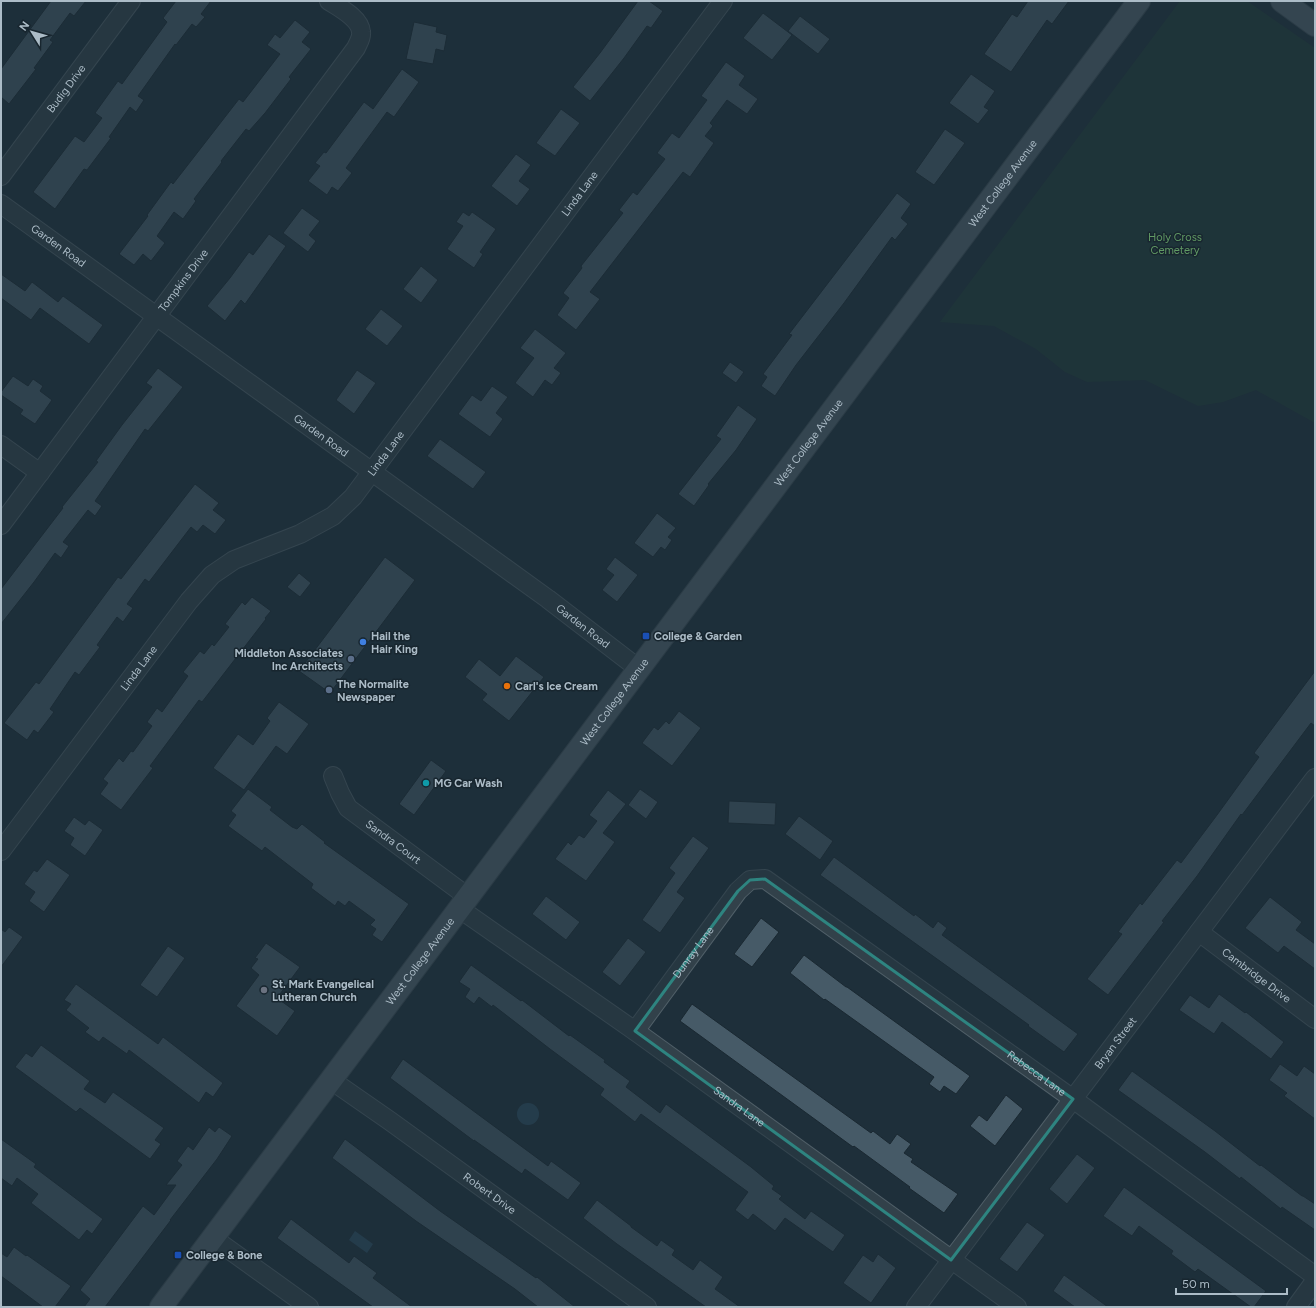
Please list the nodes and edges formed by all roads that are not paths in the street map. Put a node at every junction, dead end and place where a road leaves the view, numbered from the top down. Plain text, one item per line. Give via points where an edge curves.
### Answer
1 (131, 1) edge
2 (329, 1) edge
3 (724, 1) edge
4 (1139, 1) edge
5 (1282, 1) edge
6 (1315, 25) edge
7 (1, 176) edge
8 (1, 204) edge
9 (157, 317) junction
10 (1, 445) edge
11 (371, 472) junction
12 (40, 473) junction
13 (1, 525) edge
14 (639, 669) junction
15 (333, 776) dead end
16 (1315, 778) edge
17 (1, 851) edge
18 (755, 879) joint
19 (464, 903) junction
20 (1199, 932) junction
21 (1315, 1020) edge
22 (636, 1031) junction
23 (331, 1080) junction
24 (1072, 1099) junction
25 (213, 1238) junction
26 (951, 1260) junction
27 (1315, 1276) edge
28 (1315, 1281) edge
29 (162, 1307) edge
30 (309, 1307) edge
31 (647, 1307) edge
32 (916, 1307) edge
33 (1017, 1307) edge
34 (1296, 1307) edge

1 - 7 street, Budig Drive
2 - 9 street, Tompkins Drive via 360,26 362,33 356,48
3 - 11 street, Linda Lane
4 - 14 main road, West College Avenue
5 - 6 main road
8 - 9 street, Garden Road
9 - 11 street, Garden Road
9 - 12 street, Tompkins Drive
10 - 12 street
11 - 14 street, Garden Road via 548,599
11 - 17 street, Linda Lane via 353,497 334,516 300,534 234,560 212,575 189,601
12 - 13 street, Tompkins Drive
14 - 19 main road, West College Avenue
15 - 19 street, Sandra Court via 348,808
16 - 20 street, Bryan Street
18 - 22 street, Dunray Lane via 750,880 738,891
18 - 24 street, Rebecca Lane via 765,879 779,888
19 - 22 street, Sandra Lane
19 - 23 main road, West College Avenue
20 - 21 street, Cambridge Drive
20 - 24 street, Bryan Street
22 - 26 street, Sandra Lane
23 - 25 main road, West College Avenue
23 - 31 street, Robert Drive
24 - 26 street, Bryan Street
24 - 27 street, Rebecca Lane
25 - 29 main road, West College Avenue
25 - 30 street
26 - 32 street, Bryan Street
26 - 33 street, Sandra Lane
28 - 34 street

